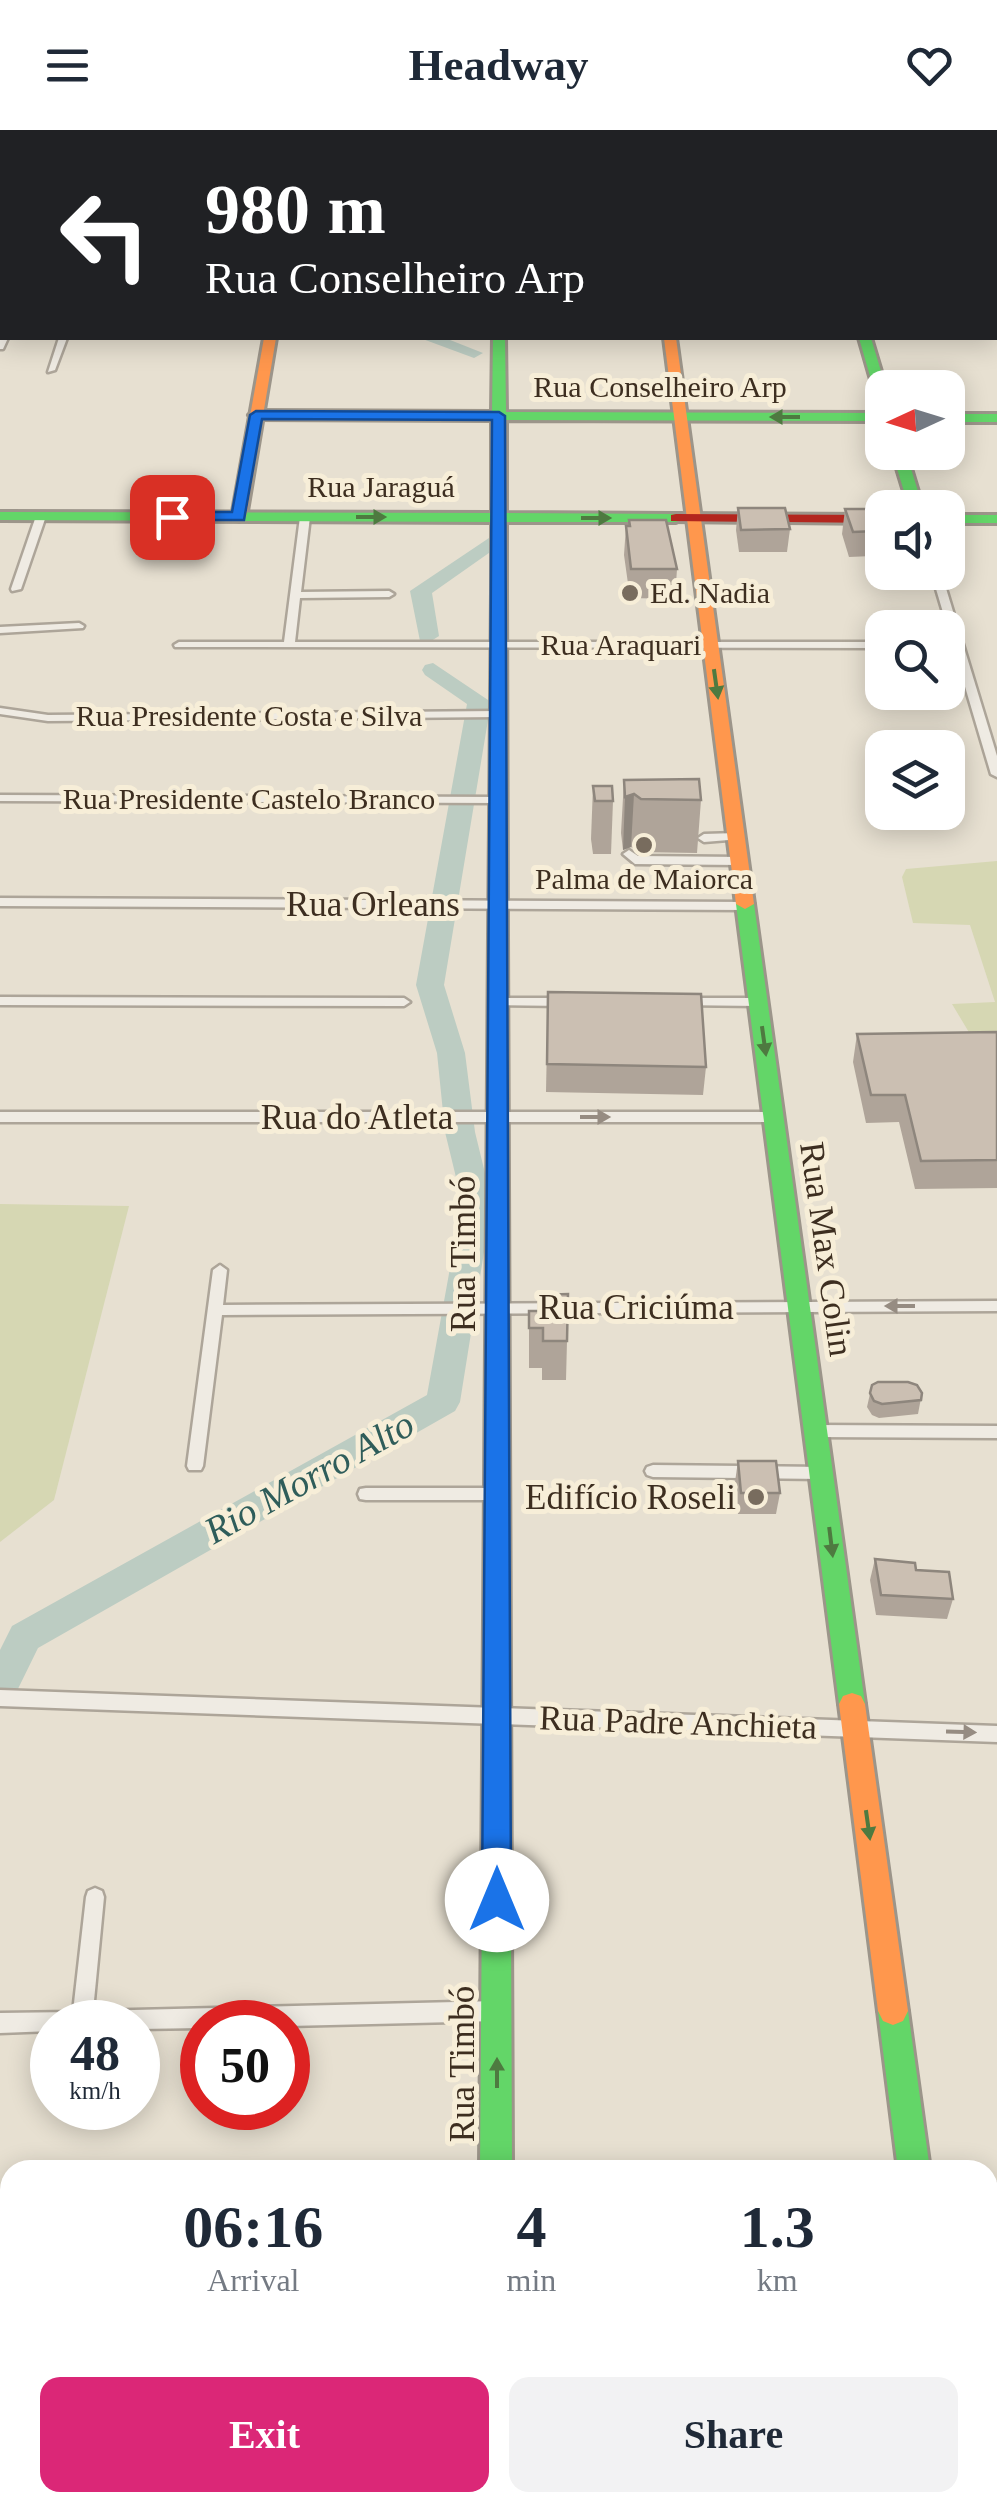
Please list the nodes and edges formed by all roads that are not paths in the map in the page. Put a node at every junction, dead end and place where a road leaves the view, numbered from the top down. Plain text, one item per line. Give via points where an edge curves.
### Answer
1 (62, 340) edge
2 (270, 340) edge
3 (499, 340) edge
4 (670, 340) edge
5 (866, 340) edge
6 (51, 370) dead end
7 (874, 370) edge
8 (256, 415) junction
9 (499, 416) junction
10 (680, 416) junction
11 (865, 418) edge
12 (965, 418) edge
13 (997, 418) edge
14 (0, 516) edge
15 (40, 516) junction
16 (239, 517) junction
17 (306, 517) junction
18 (498, 518) junction
19 (694, 518) junction
20 (865, 518) edge
21 (965, 519) edge
22 (997, 519) edge
23 (16, 589) dead end
24 (296, 594) junction
25 (389, 594) dead end
26 (79, 626) dead end
27 (0, 630) edge
28 (179, 644) dead end
29 (289, 645) junction
30 (498, 645) junction
31 (711, 645) junction
32 (865, 645) edge
33 (965, 680) edge
34 (0, 711) edge
35 (493, 714) junction
36 (997, 774) edge
37 (0, 798) edge
38 (488, 800) junction
39 (704, 838) dead end
40 (738, 849) junction
41 (629, 854) dead end
42 (0, 902) edge
43 (498, 905) junction
44 (746, 906) junction
45 (0, 1001) edge
46 (404, 1002) dead end
47 (498, 1002) junction
48 (572, 1002) edge
49 (665, 1002) edge
50 (758, 1002) junction
51 (774, 1116) junction
52 (0, 1117) edge
53 (491, 1117) junction
54 (220, 1270) dead end
55 (799, 1306) junction
56 (997, 1306) edge
57 (487, 1308) junction
58 (216, 1310) junction
59 (816, 1432) junction
60 (997, 1432) edge
61 (195, 1466) dead end
62 (653, 1472) dead end
63 (822, 1473) junction
64 (366, 1494) dead end
65 (497, 1494) junction
66 (7, 1699) edge
67 (497, 1716) junction
68 (856, 1729) junction
69 (997, 1734) edge
70 (95, 1897) dead end
71 (84, 2000) edge
72 (496, 2011) junction
73 (160, 2019) edge
74 (30, 2022) edge
75 (0, 2023) edge
76 (496, 2160) edge
77 (913, 2160) edge

1 - 6 street
2 - 8 main road
3 - 9 main road, Rua Timbó
4 - 10 main road, Rua Max Colin
5 - 7 main road
8 - 9 main road, Rua Conselheiro Arp
8 - 16 main road
9 - 10 main road, Rua Conselheiro Arp
9 - 18 main road, Rua Timbó
11 -> 10 main road, Rua Conselheiro Arp
10 - 19 main road, Rua Max Colin
12 - 13 main road
14 - 15 main road, Rua Jaraguá
15 - 16 main road, Rua Jaraguá
15 - 23 street
16 - 17 main road, Rua Jaraguá
17 -> 18 main road, Rua Jaraguá
17 - 24 street
18 -> 19 main road, Rua Jaraguá
18 - 30 main road, Rua Timbó
19 - 20 main road, Rua Jaraguá
19 - 31 main road, Rua Max Colin
21 - 22 main road
24 - 25 street
24 - 29 street
26 - 27 street
28 - 29 street, Rua Araquari
29 - 30 street, Rua Araquari
30 - 31 street, Rua Araquari
30 - 35 main road, Rua Timbó
31 - 32 street, Rua Araquari
31 -> 40 main road, Rua Max Colin
33 - 36 street
34 - 35 street, Rua Presidente Costa e Silva via 48,718
35 - 38 main road, Rua Timbó
37 - 38 street, Rua Presidente Castelo Branco
38 - 43 main road, Rua Timbó
39 - 40 street
40 - 41 street via 635,860
40 - 44 main road, Rua Max Colin
42 - 43 street, Rua Orleans
43 - 44 street, Rua Orleans
43 - 47 main road, Rua Timbó
44 - 50 main road, Rua Max Colin
45 - 46 street
47 - 48 street
47 - 53 main road, Rua Timbó
49 - 50 street
50 -> 51 main road, Rua Max Colin
53 -> 51 street, Rua do Atleta
51 - 55 main road, Rua Max Colin
52 - 53 street, Rua do Atleta
53 - 57 main road, Rua Timbó
54 - 58 street
56 -> 55 street, Rua Criciúma
55 - 57 street, Rua Criciúma
55 - 59 main road, Rua Max Colin
57 - 58 street, Rua Criciúma
57 - 65 main road, Rua Timbó
58 - 61 street
59 - 60 street
59 - 63 main road, Rua Max Colin
62 - 63 street
63 -> 68 main road, Rua Max Colin
64 - 65 street
65 - 67 main road, Rua Timbó
66 - 67 street, Rua Padre Anchieta
67 - 68 street, Rua Padre Anchieta
67 - 72 main road, Rua Timbó
68 -> 69 street, Rua Padre Anchieta
68 -> 77 main road, Rua Max Colin
70 - 71 street
72 - 73 street
76 -> 72 main road, Rua Timbó
74 - 75 street

